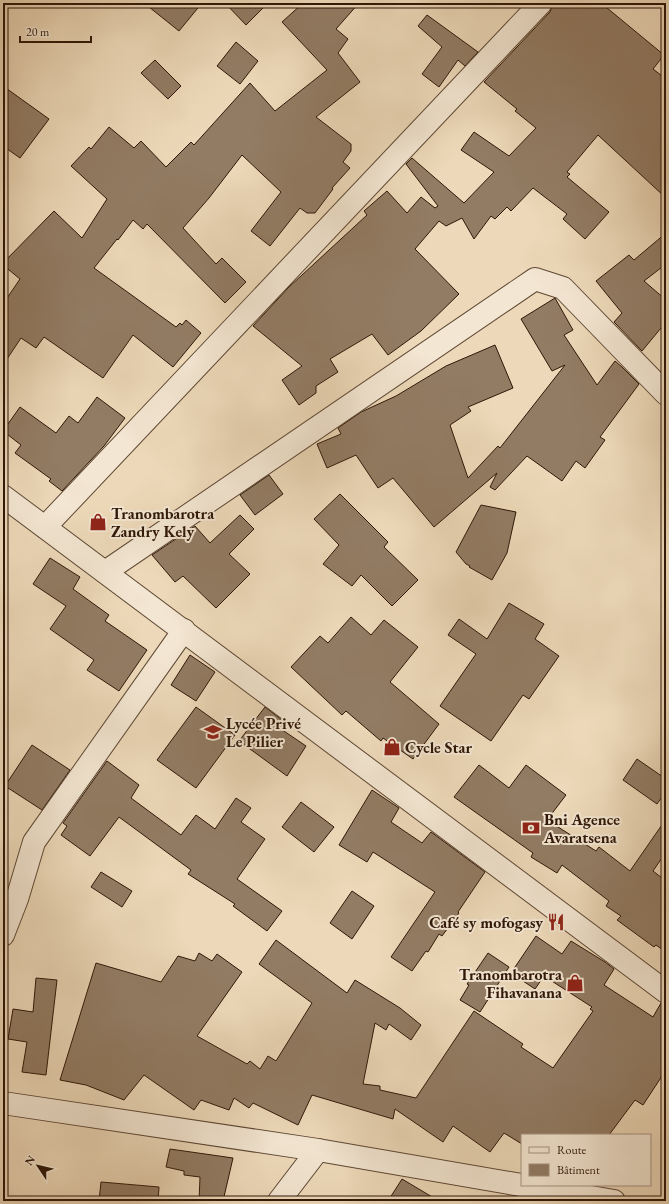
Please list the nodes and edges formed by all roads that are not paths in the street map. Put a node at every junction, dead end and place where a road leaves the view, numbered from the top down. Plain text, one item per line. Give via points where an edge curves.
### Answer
1 (541, 3) edge
2 (666, 394) edge
3 (3, 496) edge
4 (45, 527) junction
5 (105, 572) junction
6 (184, 630) junction
7 (10, 895) edge
8 (3, 935) edge
9 (666, 992) edge
10 (3, 1103) edge
11 (318, 1150) junction
12 (521, 1185) edge
13 (527, 1186) edge
14 (279, 1201) edge
15 (614, 1201) edge

1 - 4 street
2 - 5 street via 563,288 535,279
3 - 4 street
4 - 5 street
5 - 6 street
6 - 7 street via 34,842
6 - 9 street
7 - 8 street
10 - 11 street
11 - 12 street
11 - 14 street
13 - 15 street

